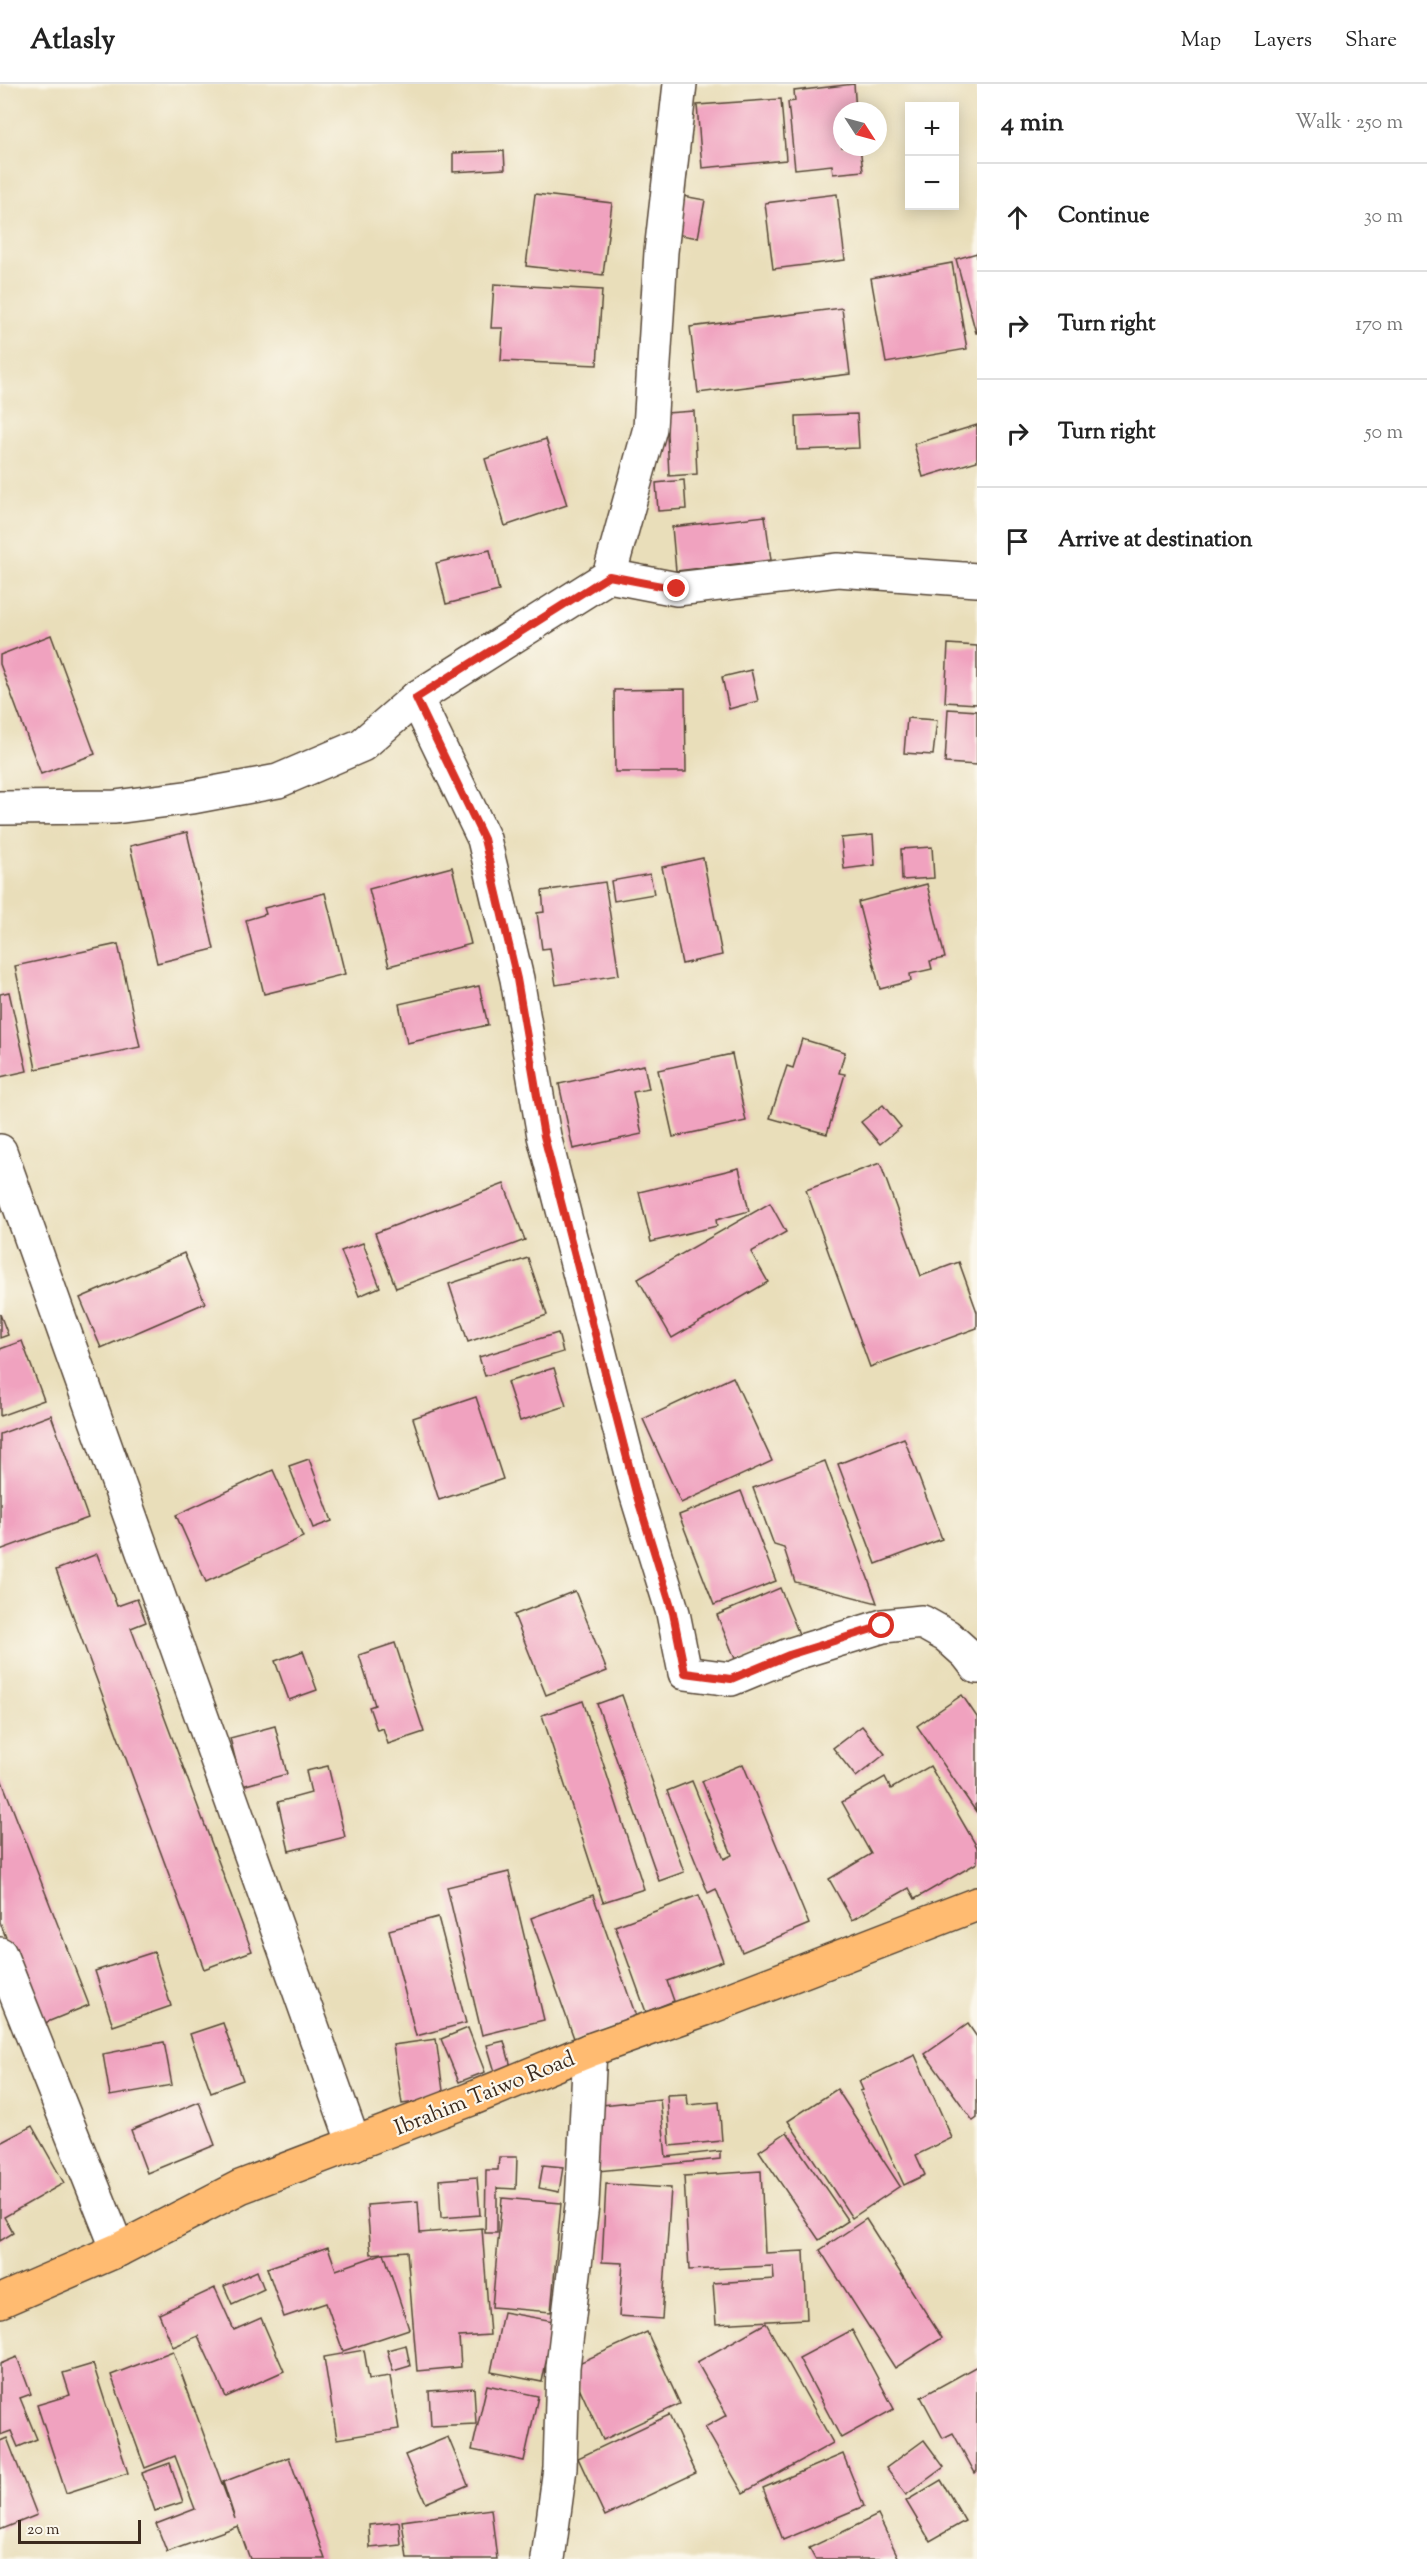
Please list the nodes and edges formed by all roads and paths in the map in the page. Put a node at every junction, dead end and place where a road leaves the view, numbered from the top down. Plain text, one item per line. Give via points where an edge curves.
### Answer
1 (681, 84) edge
2 (609, 576) junction
3 (977, 580) edge
4 (416, 698) junction
5 (0, 808) edge
6 (0, 1150) edge
7 (977, 1667) edge
8 (977, 1904) edge
9 (0, 1954) edge
10 (590, 2050) junction
11 (354, 2144) junction
12 (118, 2250) junction
13 (0, 2301) edge
14 (548, 2559) edge

1 - 2 street via 662,252 650,428
2 - 3 street via 677,589 838,570
2 - 4 street
4 - 5 street via 362,745 278,781 115,807
4 - 7 street via 484,839 517,979 544,1136 636,1493 673,1613 685,1673 731,1679 789,1655 882,1626 922,1622 947,1636
6 - 11 street
8 - 10 main road, Ibrahim Taiwo Road
9 - 12 street
10 - 11 main road, Ibrahim Taiwo Road
10 - 14 street via 582,2205 564,2367 560,2468
11 - 12 main road, Ibrahim Taiwo Road via 240,2187
12 - 13 main road, Ibrahim Taiwo Road

